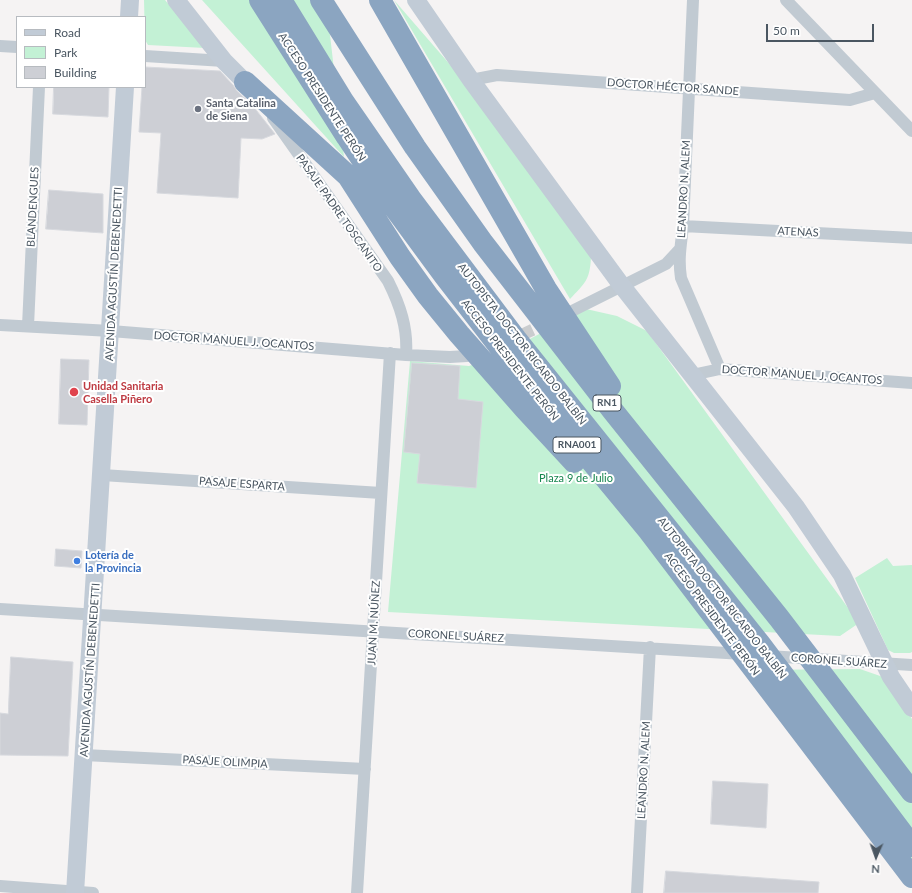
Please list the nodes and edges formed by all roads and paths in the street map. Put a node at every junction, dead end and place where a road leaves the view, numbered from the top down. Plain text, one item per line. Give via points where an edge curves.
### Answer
1 (130, 0) edge
2 (176, 0) edge
3 (260, 0) edge
4 (281, 0) edge
5 (321, 0) edge
6 (380, 0) edge
7 (416, 0) edge
8 (693, 0) edge
9 (786, 0) edge
10 (129, 16) edge
11 (0, 46) edge
12 (16, 47) edge
13 (146, 56) edge
14 (224, 61) junction
15 (471, 80) junction
16 (245, 82) junction
17 (688, 87) junction
18 (39, 88) edge
19 (125, 88) edge
20 (875, 93) junction
21 (912, 131) edge
22 (684, 226) junction
23 (912, 238) edge
24 (679, 250) junction
25 (622, 286) junction
26 (572, 311) dead end
27 (0, 325) edge
28 (28, 326) junction
29 (111, 331) junction
30 (390, 353) junction
31 (406, 355) junction
32 (467, 356) tunnel mouth
33 (720, 369) junction
34 (692, 375) junction
35 (912, 383) edge
36 (102, 475) junction
37 (381, 493) junction
38 (682, 495) junction
39 (685, 578) junction
40 (0, 609) edge
41 (94, 614) junction
42 (374, 632) junction
43 (650, 647) junction
44 (884, 664) junction
45 (912, 665) edge
46 (912, 708) edge
47 (84, 755) junction
48 (365, 769) junction
49 (912, 792) edge
50 (912, 846) edge
51 (912, 877) edge
52 (0, 886) edge
53 (75, 892) edge
54 (93, 893) edge
55 (357, 893) edge
56 (637, 893) edge

1 - 10 main road
2 - 14 main road
3 - 39 highway, ACCESO PRESIDENTE PERÓN / RNA001 via 404,221 483,327
4 - 50 highway, AUTOPISTA DOCTOR RICARDO BALBÍN / RN1 via 343,101 415,204 516,339 760,644
5 - 38 highway, RN1 via 411,140 483,243 613,411
6 - 38 highway via 546,289
7 - 15 main road
8 - 17 street, LEANDRO N. ALEM
9 - 20 street
11 - 12 street
13 - 14 street
14 - 16 main road
15 - 17 street, DOCTOR HÉCTOR SANDE via 497,75
15 - 25 main road
16 - 31 street, PASAJE PADRE TOSCANITO via 388,281 403,321 407,342
16 - 39 highway via 348,176 400,257 459,334 524,408
17 - 20 street, DOCTOR HÉCTOR SANDE via 850,100
17 - 22 street, LEANDRO N. ALEM
18 - 28 street, BLANDENGUES
19 - 29 main road, AVENIDA AGUSTÍN DEBENEDETTI
20 - 21 street
22 - 23 street, ATENAS
22 - 24 street, LEANDRO N. ALEM
24 - 25 street via 666,264
24 - 33 street, LEANDRO N. ALEM via 681,278
25 - 26 street
25 - 34 main road
27 - 28 street, DOCTOR MANUEL J. OCANTOS
28 - 29 street, DOCTOR MANUEL J. OCANTOS
29 - 30 street, DOCTOR MANUEL J. OCANTOS
29 - 36 main road, AVENIDA AGUSTÍN DEBENEDETTI
30 - 31 street, DOCTOR MANUEL J. OCANTOS
30 - 37 street, JUAN M. NÚÑEZ
31 - 32 street, DOCTOR MANUEL J. OCANTOS
33 - 34 street, DOCTOR MANUEL J. OCANTOS
33 - 35 street, DOCTOR MANUEL J. OCANTOS
34 - 44 main road via 796,507 829,554 853,596
36 - 37 street, PASAJE ESPARTA
36 - 41 main road, AVENIDA AGUSTÍN DEBENEDETTI
37 - 42 street, JUAN M. NÚÑEZ
38 - 49 highway, RN1
39 - 51 highway, ACCESO PRESIDENTE PERÓN / RNA001
40 - 41 street, CORONEL SUÁREZ
41 - 42 street, CORONEL SUÁREZ
41 - 47 main road, AVENIDA AGUSTÍN DEBENEDETTI
42 - 43 street, CORONEL SUÁREZ
42 - 48 street, JUAN M. NÚÑEZ
43 - 44 street, CORONEL SUÁREZ
43 - 56 street, LEANDRO N. ALEM
44 - 45 street, CORONEL SUÁREZ
44 - 46 main road
47 - 48 street, PASAJE OLIMPIA
47 - 53 main road, AVENIDA AGUSTÍN DEBENEDETTI
48 - 55 street, JUAN M. NÚÑEZ
52 - 53 street
53 - 54 street

